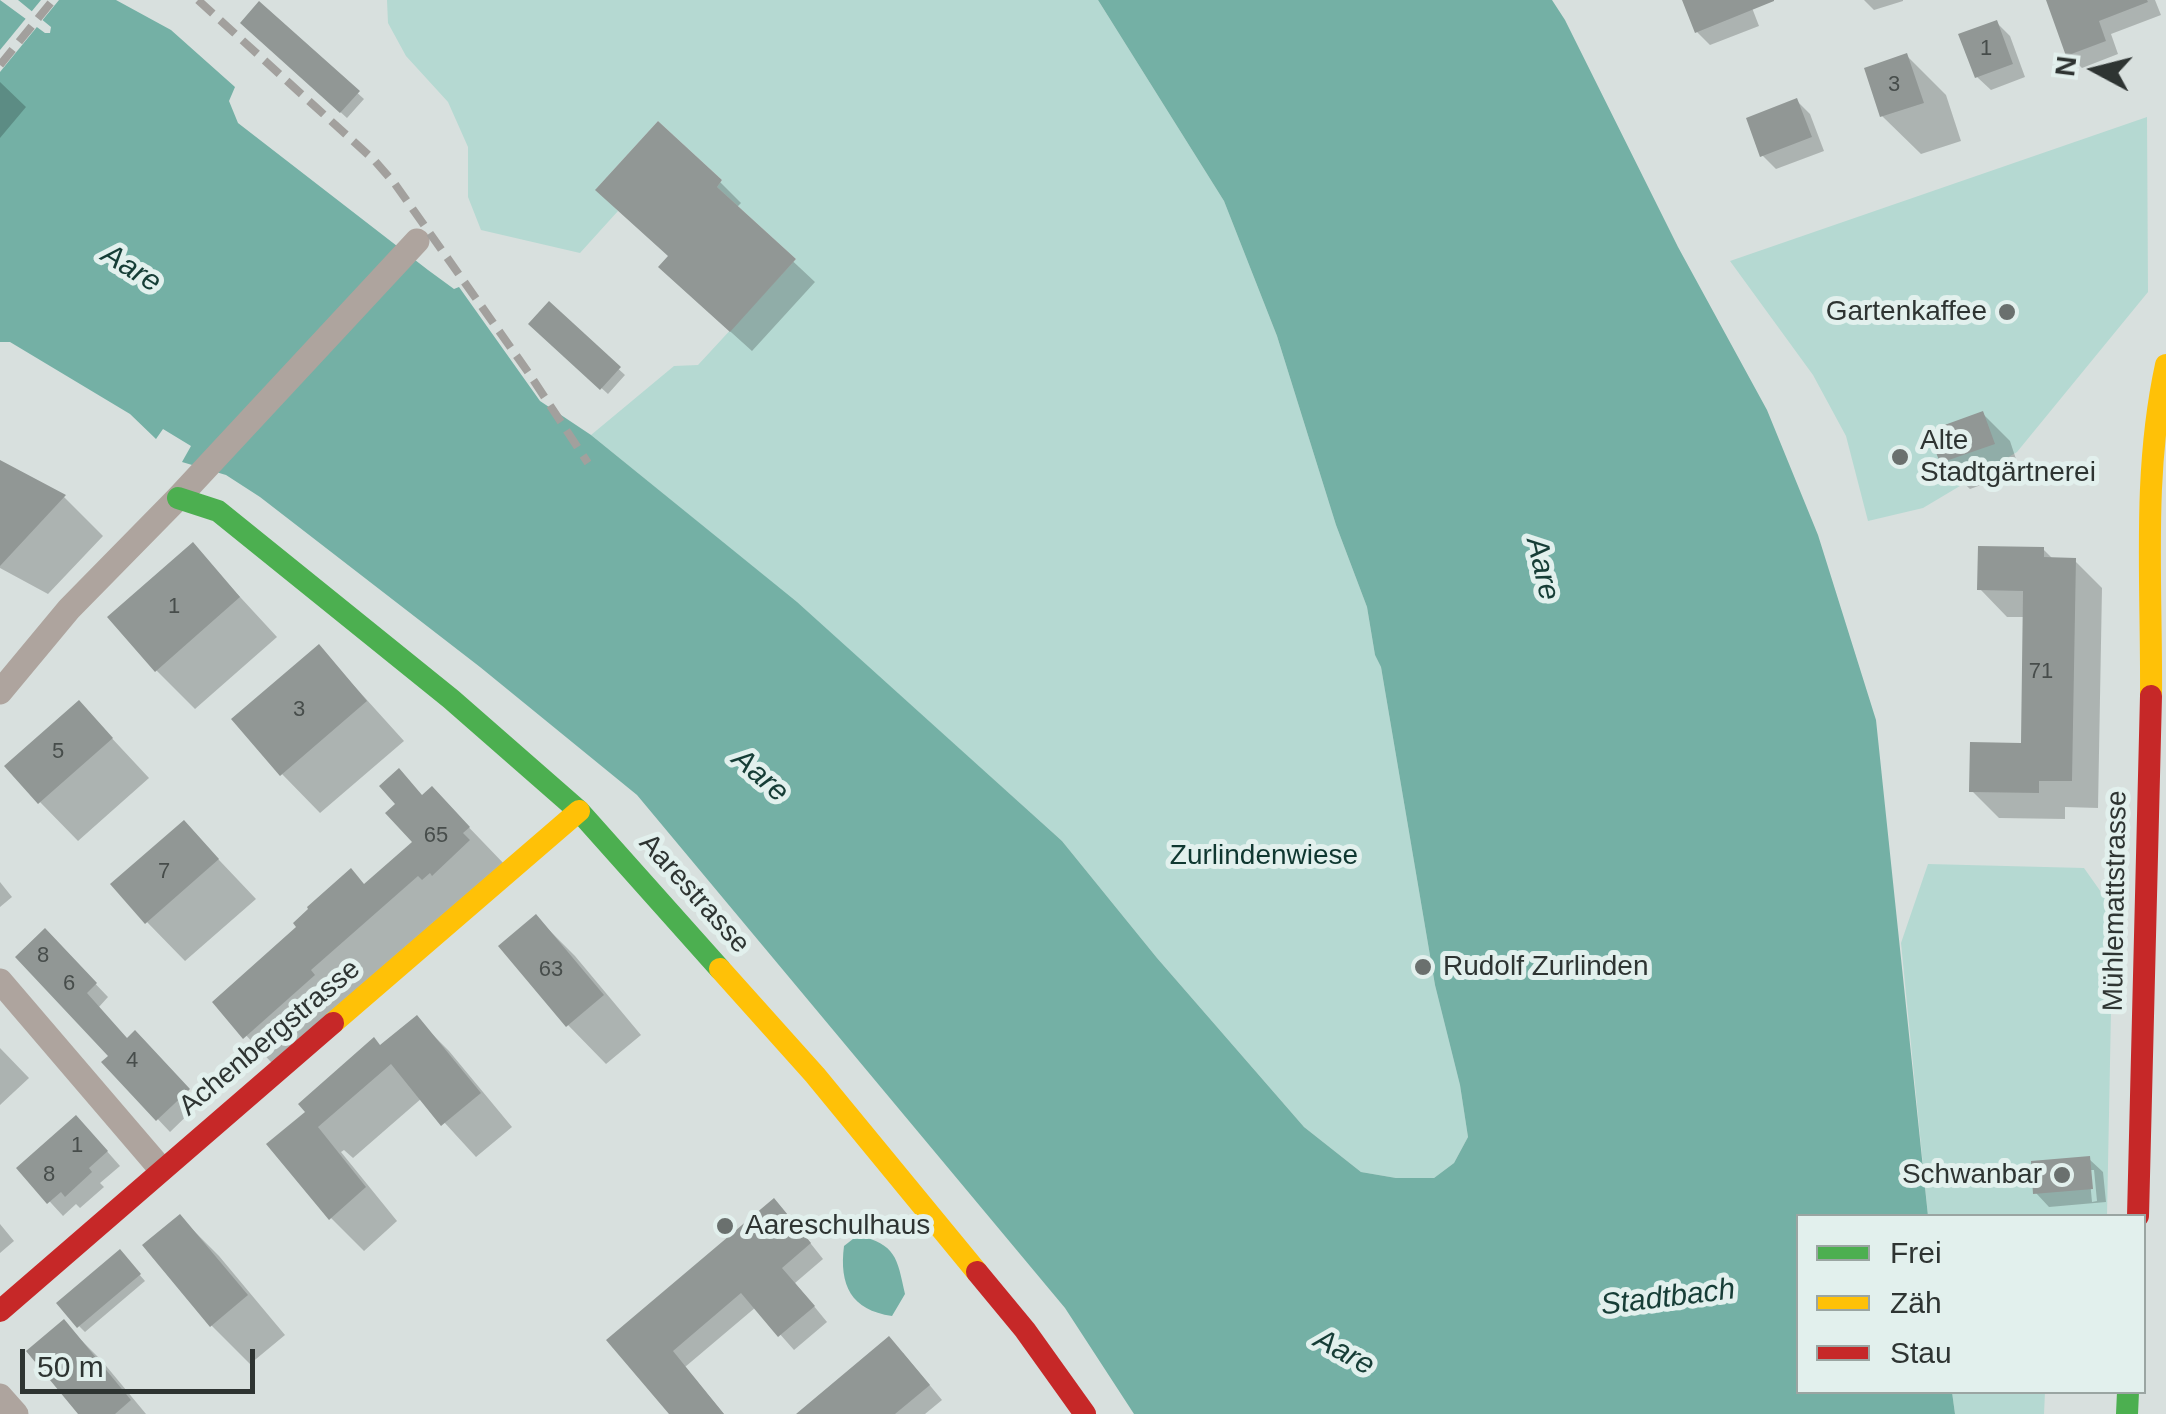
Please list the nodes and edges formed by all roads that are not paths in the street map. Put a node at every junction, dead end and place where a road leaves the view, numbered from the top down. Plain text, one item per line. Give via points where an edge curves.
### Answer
1 (418, 241) dead end
2 (2166, 364) edge
3 (178, 498) junction
4 (2166, 532) edge
5 (2152, 587) junction
6 (0, 692) edge
7 (579, 811) junction
8 (0, 981) edge
9 (161, 1170) junction
10 (2138, 1214) edge
11 (0, 1311) edge
12 (0, 1396) edge
13 (16, 1414) edge
14 (1085, 1414) edge

1 - 3 street
2 - 5 street, Mühlemattstrasse via 2150,452
3 - 6 street via 68,609
3 - 7 street, Aarestrasse via 218,511 270,551
4 - 5 street, Mühlemattstrasse
5 - 10 street, Mühlemattstrasse
7 - 9 street, Achenbergstrasse
7 - 14 street, Aarestrasse via 815,1075 1025,1330
8 - 9 street
9 - 11 street, Achenbergstrasse
12 - 13 street

